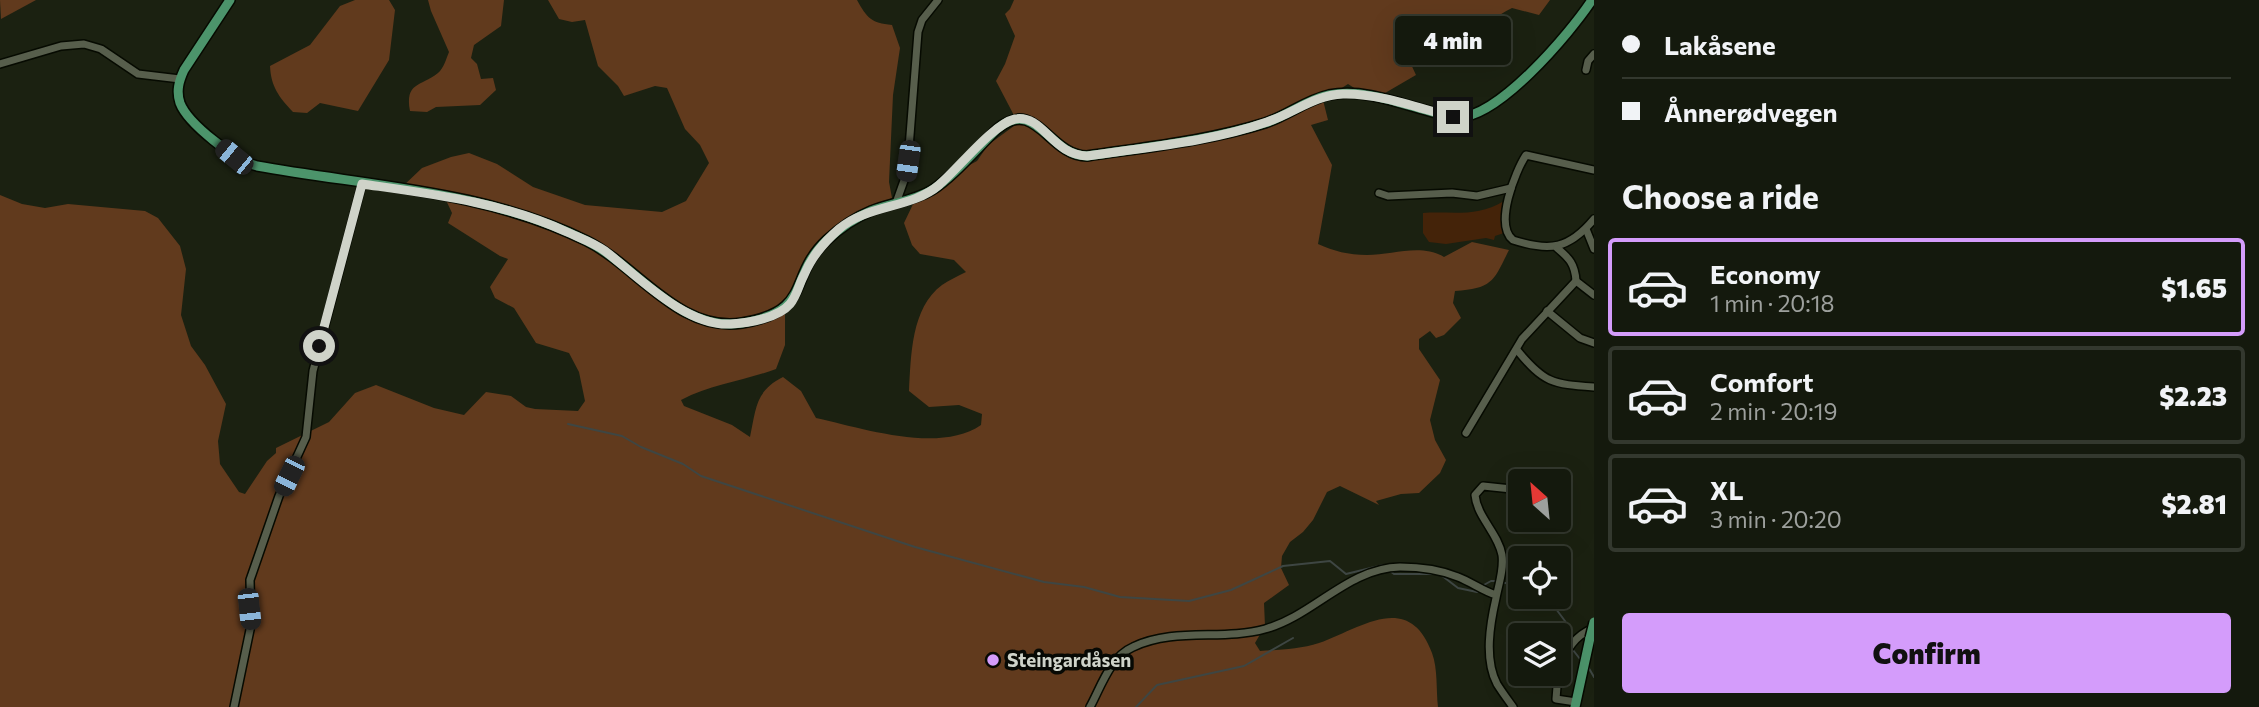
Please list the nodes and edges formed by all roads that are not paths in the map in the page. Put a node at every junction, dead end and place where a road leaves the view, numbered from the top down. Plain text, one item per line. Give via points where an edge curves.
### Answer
1 (230, 0) edge
2 (938, 0) edge
3 (1592, 0) edge
4 (1594, 54) edge
5 (0, 64) edge
6 (1586, 70) dead end
7 (180, 79) junction
8 (1594, 170) edge
9 (362, 184) junction
10 (1511, 188) junction
11 (1379, 193) dead end
12 (896, 203) junction
13 (1594, 219) edge
14 (1586, 229) junction
15 (1557, 248) junction
16 (1594, 248) edge
17 (1576, 281) junction
18 (1594, 295) edge
19 (1547, 311) junction
20 (1594, 343) edge
21 (1517, 350) junction
22 (1594, 387) edge
23 (1466, 433) dead end
24 (1508, 489) edge
25 (1496, 595) junction
26 (1594, 622) edge
27 (1594, 628) edge
28 (1571, 645) edge
29 (1555, 703) edge
30 (1575, 704) edge
31 (234, 707) edge
32 (1090, 707) edge
33 (1513, 707) edge

1 - 7 main road
2 - 12 street via 918,32 908,161
3 - 12 main road via 1559,44 1476,114 1453,117 1369,96 1333,95 1267,122 1212,136 1087,156 1067,152 1038,126 1018,119 997,129 931,191
4 - 6 street
5 - 7 street via 84,44 101,49 138,74
7 - 9 main road via 178,95 185,112 234,157 257,166
8 - 10 street via 1526,155
9 - 12 main road via 484,203 554,226 604,251 681,308 721,324 773,315 785,308 824,243 855,218
9 - 31 street via 313,371 306,437 279,496 250,580 251,625
10 - 11 street via 1477,196
10 - 15 street via 1505,217 1507,236 1521,243
13 - 14 street
14 - 15 street
14 - 16 street
15 - 17 street via 1571,260
17 - 18 street
17 - 19 street
19 - 20 street via 1580,338
19 - 21 street
21 - 22 street via 1544,378
21 - 23 street
24 - 25 street via 1483,486 1475,495 1500,547 1502,574
25 - 32 street via 1456,576 1421,568 1370,573 1263,630 1165,637 1133,646 1112,664
25 - 33 street via 1491,662 1496,683
26 - 30 main road, bridge
27 - 28 street
29 - 30 street

